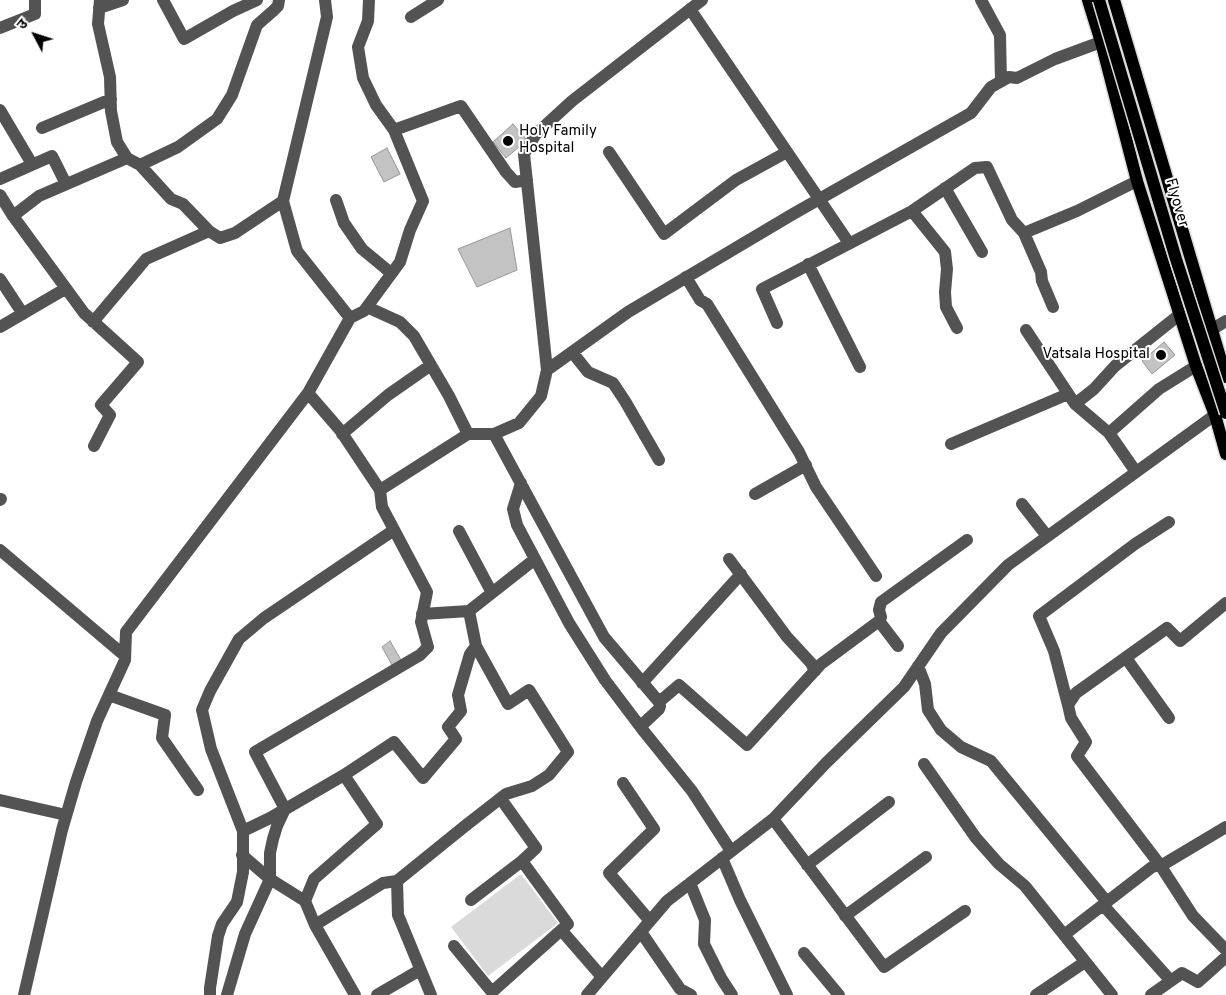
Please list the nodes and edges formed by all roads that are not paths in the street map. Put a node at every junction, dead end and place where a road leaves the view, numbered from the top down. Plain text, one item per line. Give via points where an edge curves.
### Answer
1 (35, 0) edge
2 (124, 0) edge
3 (163, 0) edge
4 (257, 0) edge
5 (279, 0) edge
6 (325, 0) edge
7 (368, 0) edge
8 (438, 0) edge
9 (981, 0) edge
10 (1088, 0) edge
11 (1099, 0) edge
12 (1114, 0) edge
13 (697, 3) edge
14 (100, 4) edge
15 (411, 17) dead end
16 (0, 28) edge
17 (1101, 42) junction
18 (1001, 81) junction
19 (111, 99) junction
20 (0, 110) edge
21 (42, 128) dead end
22 (394, 130) junction
23 (610, 152) dead end
24 (787, 152) junction
25 (127, 158) junction
26 (32, 164) junction
27 (140, 165) junction
28 (0, 179) edge
29 (527, 180) junction
30 (1137, 181) junction
31 (66, 184) junction
32 (946, 188) junction
33 (0, 195) edge
34 (819, 199) junction
35 (336, 200) dead end
36 (283, 201) junction
37 (912, 211) junction
38 (13, 216) junction
39 (209, 231) junction
40 (1024, 233) junction
41 (849, 243) junction
42 (982, 252) dead end
43 (808, 264) junction
44 (391, 273) junction
45 (686, 277) junction
46 (0, 279) edge
47 (65, 288) junction
48 (368, 307) junction
49 (1053, 307) dead end
50 (23, 314) junction
51 (1179, 315) junction
52 (350, 318) junction
53 (1226, 320) edge
54 (93, 322) junction
55 (777, 324) dead end
56 (0, 328) edge
57 (957, 328) dead end
58 (1026, 330) dead end
59 (1211, 330) junction
60 (572, 352) junction
61 (431, 365) junction
62 (1196, 366) junction
63 (860, 367) dead end
64 (547, 370) junction
65 (1226, 378) edge
66 (308, 393) junction
67 (1071, 399) junction
68 (1222, 412) edge
69 (1109, 433) junction
70 (342, 434) junction
71 (468, 434) junction
72 (494, 434) junction
73 (951, 444) dead end
74 (94, 446) dead end
75 (1226, 454) edge
76 (659, 460) dead end
77 (806, 465) junction
78 (1136, 472) junction
79 (521, 483) junction
80 (380, 490) junction
81 (755, 494) dead end
82 (1022, 504) dead end
83 (1169, 522) dead end
84 (394, 530) junction
85 (460, 531) dead end
86 (1047, 536) junction
87 (967, 540) dead end
88 (0, 550) edge
89 (561, 557) junction
90 (729, 559) dead end
91 (535, 566) junction
92 (741, 574) junction
93 (876, 576) dead end
94 (492, 593) junction
95 (1226, 603) edge
96 (469, 611) junction
97 (422, 614) junction
98 (879, 621) junction
99 (476, 646) junction
100 (898, 646) dead end
101 (125, 656) junction
102 (1126, 658) junction
103 (918, 666) junction
104 (815, 671) junction
105 (642, 683) junction
106 (109, 696) junction
107 (659, 702) junction
108 (1068, 705) junction
109 (1169, 718) dead end
110 (642, 729) junction
111 (924, 764) dead end
112 (344, 775) junction
113 (623, 783) dead end
114 (198, 790) dead end
115 (501, 799) junction
116 (0, 800) edge
117 (889, 802) dead end
118 (285, 809) junction
119 (66, 815) junction
120 (773, 819) junction
121 (1226, 827) edge
122 (243, 831) junction
123 (242, 855) junction
124 (727, 855) junction
125 (926, 857) dead end
126 (522, 861) junction
127 (807, 865) junction
128 (1160, 866) junction
129 (270, 879) junction
130 (397, 881) junction
131 (690, 883) junction
132 (471, 900) dead end
133 (305, 901) junction
134 (1105, 904) junction
135 (965, 911) dead end
136 (845, 916) junction
137 (650, 920) junction
138 (315, 925) junction
139 (562, 931) junction
140 (641, 932) junction
141 (1064, 935) junction
142 (454, 946) dead end
143 (1226, 950) edge
144 (804, 953) dead end
145 (1226, 957) edge
146 (1085, 962) junction
147 (420, 970) junction
148 (602, 977) junction
149 (1171, 981) junction
150 (24, 995) edge
151 (210, 995) edge
152 (227, 995) edge
153 (355, 995) edge
154 (377, 995) edge
155 (431, 995) edge
156 (587, 995) edge
157 (691, 995) edge
158 (732, 995) edge
159 (787, 995) edge
160 (840, 995) edge
161 (1036, 995) edge
162 (1112, 995) edge
163 (1151, 995) edge

1 - 16 street via 35,14
2 - 14 street
3 - 4 street via 184,39
5 - 27 street via 278,6 256,25 232,95 217,119 178,147
6 - 36 street via 327,17
7 - 22 street via 368,21 358,47 363,78 376,105
8 - 15 street
9 - 18 street via 1000,35
10 - 17 main road
11 - 68 main road, Flyover, bridge
12 - 59 main road
13 - 24 street
13 - 29 street via 536,134 524,154
14 - 19 street via 98,24 110,77
17 - 18 street via 1016,78
17 - 30 main road
18 - 34 street via 971,113
19 - 21 street
19 - 25 street via 117,142
20 - 26 street
22 - 29 street via 461,106 506,172 515,182
22 - 44 street via 423,201 400,262
23 - 24 street via 664,234 736,180
24 - 34 street
25 - 27 street
25 - 31 street
26 - 28 street
26 - 31 street via 52,156
27 - 39 street via 171,199 183,204
29 - 64 street
30 - 40 street
30 - 51 main road
31 - 38 street via 39,196
32 - 37 street
32 - 40 street via 975,168 987,167 1012,220
32 - 42 street
33 - 38 street
34 - 41 street
34 - 45 street
35 - 44 street via 344,223 362,249
36 - 39 street via 235,233 220,238
36 - 52 street via 298,252
37 - 41 street
37 - 57 street via 944,252 946,307
38 - 47 street
39 - 54 street via 146,259
40 - 49 street
41 - 43 street
43 - 55 street via 762,289
43 - 63 street
44 - 48 street
45 - 60 street via 628,312
45 - 77 street via 700,300 707,304
46 - 50 street
47 - 50 street
47 - 54 street
48 - 52 street
48 - 61 street via 400,322 414,336
50 - 56 street
51 - 62 main road
51 - 67 street via 1116,366 1094,389
52 - 66 street
53 - 59 street
54 - 74 street via 138,362 101,405 110,415
58 - 67 street
59 - 65 main road
60 - 64 street
60 - 76 street via 588,372 612,383
61 - 70 street via 388,395
61 - 71 street
62 - 68 main road
62 - 69 street via 1160,389
64 - 72 street via 541,396 525,416 519,423
66 - 70 street
66 - 101 street via 126,632
67 - 69 street
67 - 73 street
68 - 75 main road
68 - 78 street
69 - 78 street
70 - 80 street
71 - 72 street
71 - 80 street
72 - 79 street
77 - 81 street
77 - 93 street via 816,487
78 - 86 street
79 - 89 street
79 - 91 street via 513,509
80 - 84 street via 382,506
82 - 86 street
83 - 108 street via 1038,616 1054,651
84 - 97 street via 427,592
84 - 122 street via 264,618 239,639 210,691 202,710 211,749
85 - 94 street
86 - 103 street via 1008,565 941,632
87 - 98 street via 881,602
88 - 101 street
89 - 91 street
89 - 105 street via 604,637
90 - 92 street
91 - 94 street
91 - 110 street via 605,680
92 - 104 street
92 - 105 street
94 - 96 street
95 - 102 street via 1180,641 1167,628
96 - 97 street
96 - 99 street
97 - 118 street via 428,646 420,655 255,752
98 - 100 street
98 - 104 street
99 - 112 street via 470,654 458,695 461,711 448,727 456,740 423,778 394,742
99 - 115 street via 508,704 530,690 568,752 549,775
101 - 106 street
102 - 108 street via 1076,693
102 - 109 street
103 - 120 street via 904,687
103 - 134 street via 925,684 928,710 941,730 961,747 991,761
104 - 107 street via 747,745 680,685
105 - 107 street
106 - 114 street via 164,715 162,738
106 - 119 street via 94,730
107 - 110 street via 659,709
108 - 128 street via 1071,718 1086,742 1077,756
110 - 124 street via 692,790
111 - 141 street via 976,838 1025,886
112 - 118 street
112 - 133 street via 377,824 314,879
113 - 137 street via 654,829 609,872
115 - 126 street via 536,848
115 - 130 street
116 - 119 street
117 - 127 street
118 - 122 street
118 - 129 street via 270,853
119 - 150 street
120 - 124 street
120 - 127 street
121 - 128 street
122 - 123 street
123 - 129 street
123 - 151 street via 243,872 237,902 218,936
124 - 131 street
124 - 159 street via 740,900
125 - 136 street
126 - 132 street
126 - 139 street via 568,924
127 - 136 street
128 - 134 street via 1152,868
128 - 143 street via 1193,916
129 - 133 street
129 - 152 street via 245,934
130 - 138 street via 383,883
130 - 147 street via 398,915
131 - 137 street
131 - 158 street via 705,920 704,944
133 - 138 street
134 - 141 street
134 - 149 street
135 - 136 street via 884,968
137 - 140 street
138 - 153 street
139 - 142 street via 492,992
139 - 148 street
140 - 148 street
140 - 157 street via 680,989
141 - 146 street
144 - 160 street
145 - 149 street via 1198,982 1182,972
146 - 161 street
146 - 162 street
147 - 154 street
147 - 155 street
148 - 156 street
149 - 163 street

